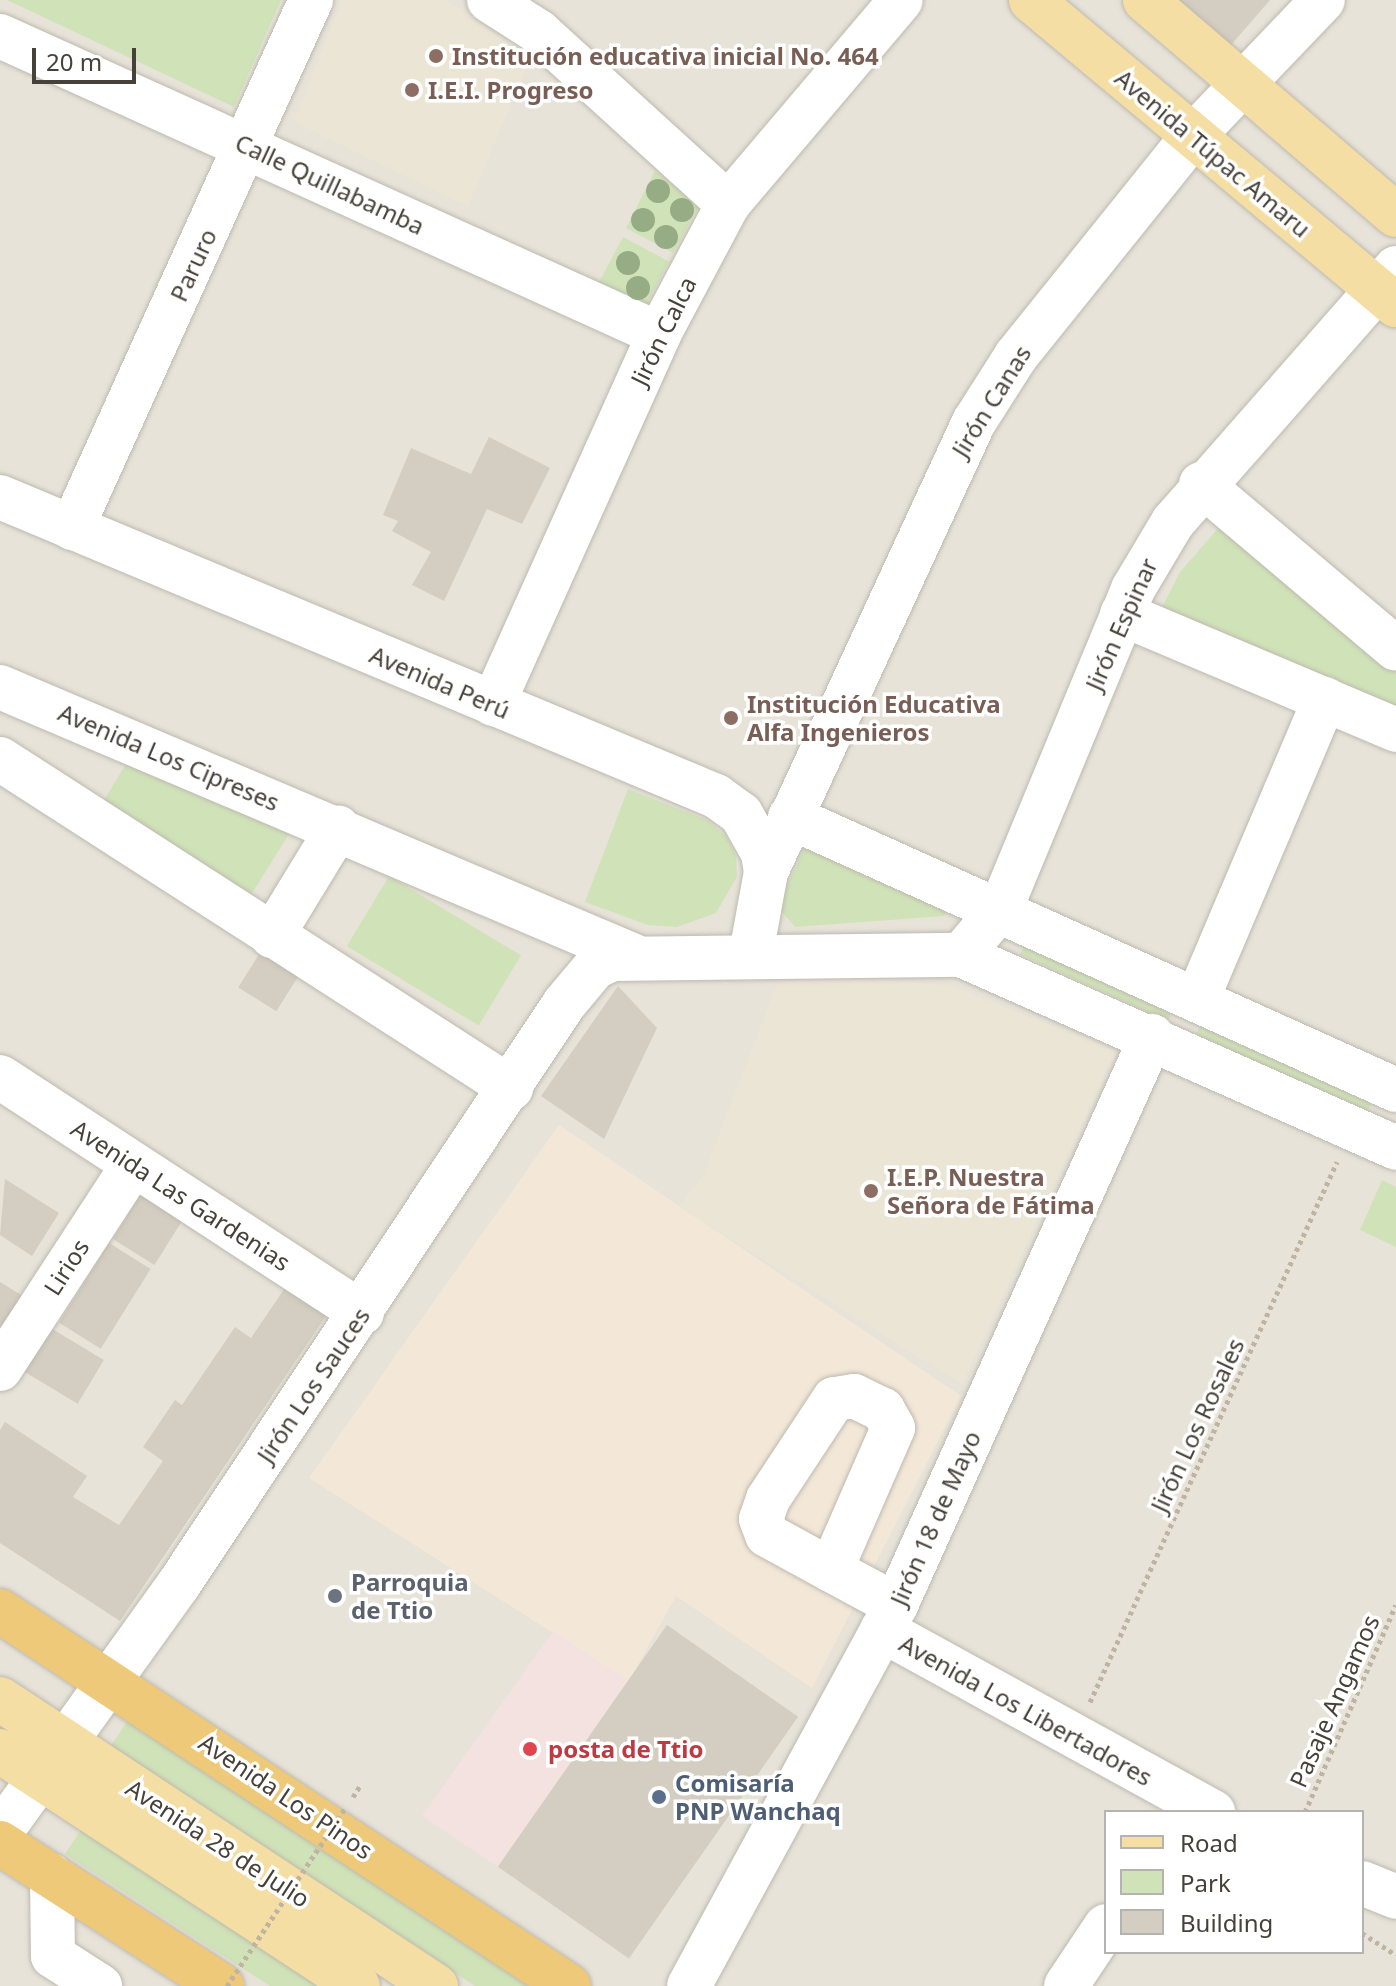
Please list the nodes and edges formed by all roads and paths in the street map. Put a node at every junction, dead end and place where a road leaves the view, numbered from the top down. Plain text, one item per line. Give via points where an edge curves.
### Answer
1 (311, 0) edge
2 (489, 0) edge
3 (901, 0) edge
4 (1031, 0) edge
5 (1145, 0) edge
6 (1323, 0) edge
7 (0, 36) edge
8 (1247, 85) junction
9 (1193, 136) junction
10 (247, 146) junction
11 (728, 204) junction
12 (1396, 215) edge
13 (1390, 287) edge
14 (659, 334) junction
15 (1201, 484) junction
16 (0, 497) edge
17 (72, 528) junction
18 (1122, 614) junction
19 (1396, 649) edge
20 (0, 687) edge
21 (1325, 699) junction
22 (493, 704) junction
23 (1396, 730) edge
24 (0, 759) edge
25 (790, 817) junction
26 (338, 828) junction
27 (766, 872) junction
28 (1001, 908) junction
29 (272, 936) junction
30 (751, 954) junction
31 (961, 955) junction
32 (634, 956) junction
33 (1197, 1000) junction
34 (1152, 1036) junction
35 (0, 1077) edge
36 (1393, 1080) edge
37 (511, 1088) junction
38 (1352, 1128) junction
39 (1396, 1148) edge
40 (133, 1165) junction
41 (362, 1313) junction
42 (0, 1369) edge
43 (831, 1570) dead end
44 (1396, 1605) edge
45 (0, 1611) edge
46 (889, 1617) junction
47 (110, 1679) junction
48 (0, 1699) edge
49 (1075, 1736) junction
50 (65, 1742) junction
51 (0, 1751) edge
52 (40, 1777) junction
53 (361, 1784) dead end
54 (352, 1797) dead end
55 (346, 1807) dead end
56 (1209, 1810) edge
57 (1306, 1810) edge
58 (0, 1833) edge
59 (0, 1843) edge
60 (52, 1876) junction
61 (1364, 1884) edge
62 (1396, 1897) edge
63 (1104, 1929) edge
64 (1364, 1934) edge
65 (1396, 1955) edge
66 (100, 1986) edge
67 (225, 1986) edge
68 (358, 1986) edge
69 (436, 1986) edge
70 (569, 1986) edge
71 (689, 1986) edge
72 (1066, 1986) edge

1 - 10 street, Paruro
2 - 11 street via 539,32
3 - 11 street, Jirón Calca
4 - 9 main road, Avenida Túpac Amaru
5 - 8 main road
6 - 8 street, Jirón Canas
7 - 10 street, Calle Quillabamba
8 - 9 street, Jirón Canas
8 - 12 main road
9 - 13 main road, Avenida Túpac Amaru
9 - 25 street, Jirón Canas via 1016,356 974,422
10 - 14 street, Calle Quillabamba
10 - 17 street, Paruro
11 - 14 street, Jirón Calca
13 - 15 street, Jirón Espinar
14 - 22 street, Jirón Calca
15 - 18 street, Jirón Espinar via 1149,559
15 - 19 street
16 - 17 street, Avenida Perú
17 - 22 street, Avenida Perú
18 - 21 street
18 - 28 street, Jirón Espinar
20 - 26 street, Avenida Los Cipreses
21 - 23 street
21 - 33 street
22 - 27 street, Avenida Perú via 716,796 756,833
24 - 29 street
25 - 27 street, Jirón Canas
25 - 28 street
26 - 29 street
26 - 32 street, Avenida Los Cipreses
27 - 30 street, Avenida Perú
28 - 31 street, Jirón Espinar
28 - 33 street
29 - 37 street
30 - 31 street
30 - 32 street
31 - 34 street
32 - 37 street, Jirón Los Sauces via 612,959 581,981
33 - 36 street
34 - 38 street
34 - 46 street, Jirón 18 de Mayo
35 - 40 street, Avenida Las Gardenias
37 - 41 street, Jirón Los Sauces
38 - 39 street
38 - 49 path, Jirón Los Rosales
40 - 41 street, Avenida Las Gardenias
40 - 42 street, Lirios
41 - 47 street, Jirón Los Sauces
43 - 46 street, Avenida Los Libertadores
44 - 57 path, Pasaje Angamos
45 - 47 highway, Avenida Los Pinos
46 - 49 street, Avenida Los Libertadores
46 - 71 street, Jirón 18 de Mayo
47 - 50 street, Jirón Los Sauces
47 - 70 highway, Avenida Los Pinos
48 - 50 main road, Avenida 28 de Julio
49 - 56 street, Avenida Los Libertadores
50 - 52 street, Jirón Los Sauces
50 - 69 main road, Avenida 28 de Julio
51 - 52 main road, Avenida 28 de Julio
52 - 58 street, Jirón Los Sauces
52 - 68 main road, Avenida 28 de Julio
53 - 54 path
55 - 67 path, bridge
59 - 60 highway
60 - 66 street via 53,1956
60 - 67 highway
61 - 62 street
63 - 72 street
64 - 65 path

